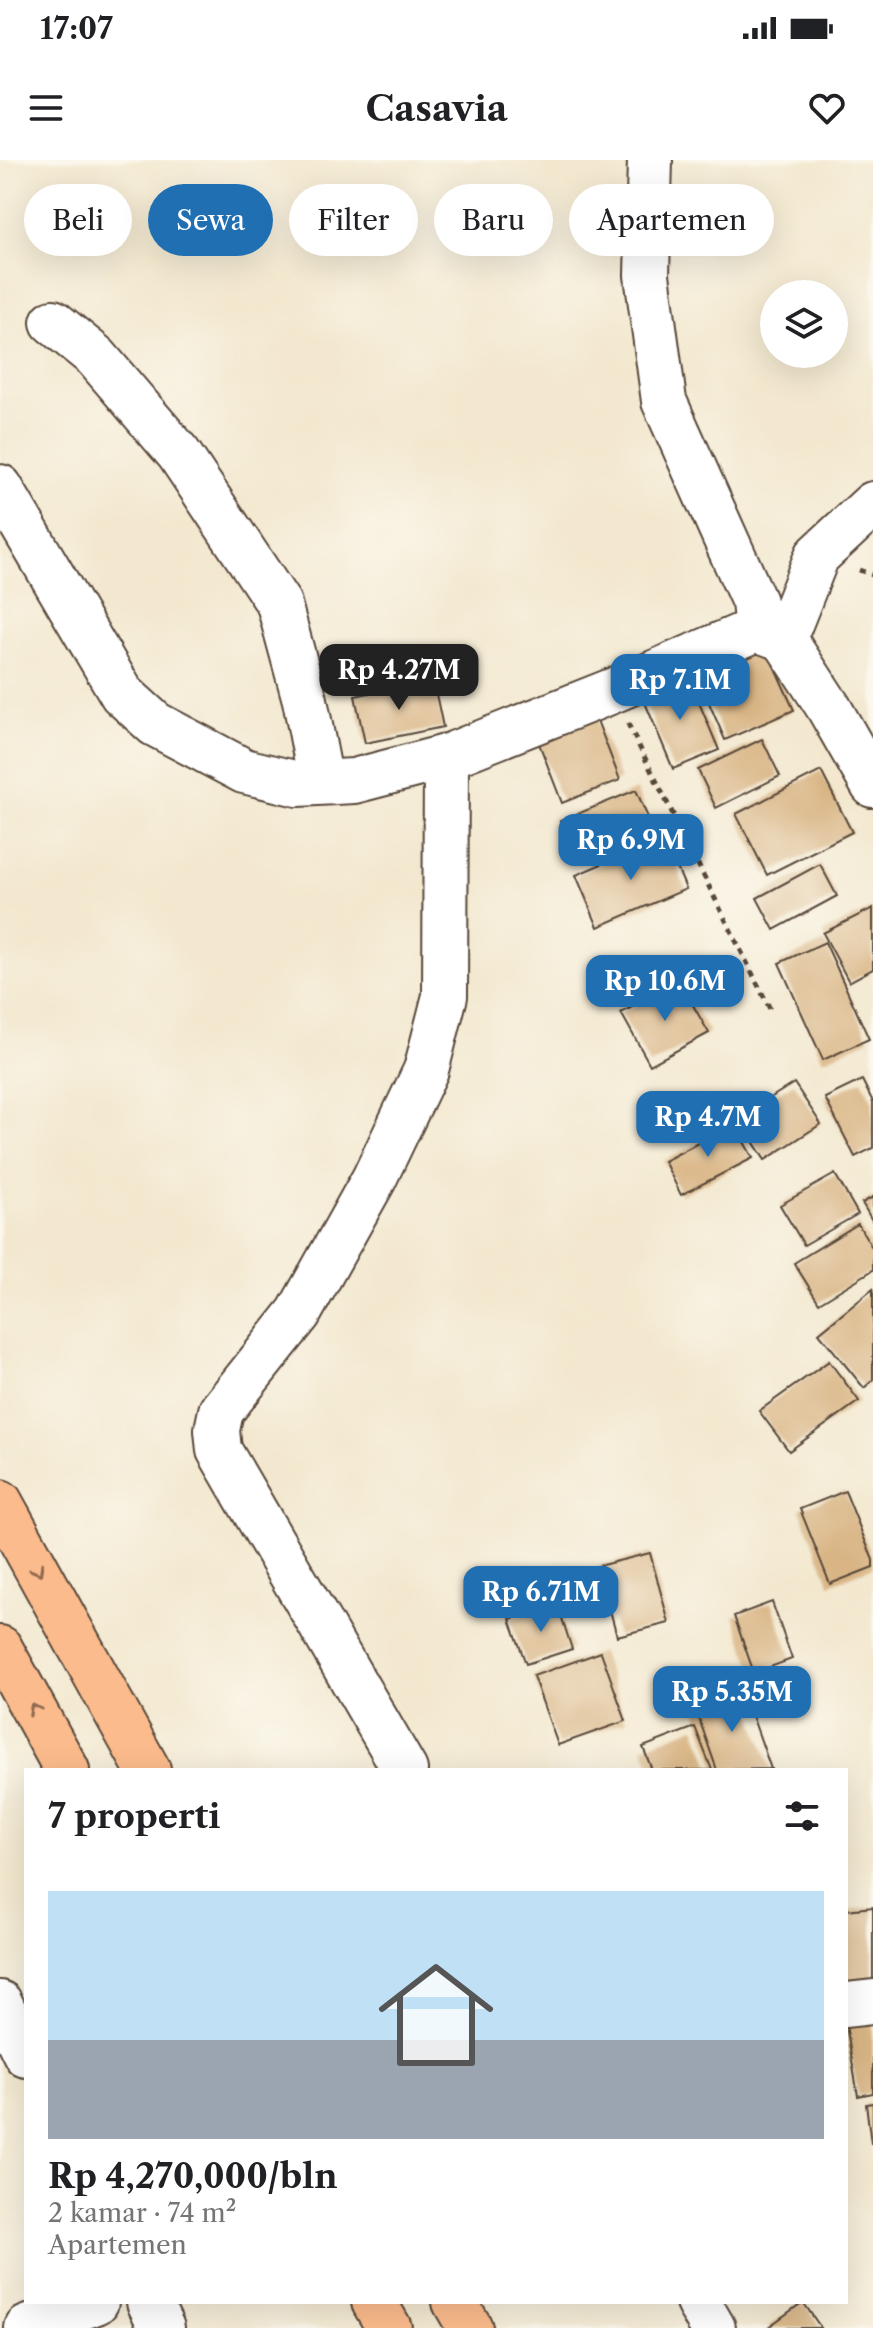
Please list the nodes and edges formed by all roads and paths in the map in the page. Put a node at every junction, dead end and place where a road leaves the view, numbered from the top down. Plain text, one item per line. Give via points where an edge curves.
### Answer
1 (650, 160) edge
2 (53, 322) dead end
3 (0, 487) edge
4 (873, 504) edge
5 (771, 634) junction
6 (612, 691) junction
7 (446, 757) junction
8 (321, 782) junction
9 (873, 785) edge
10 (771, 1011) dead end
11 (0, 1502) edge
12 (0, 1648) edge
13 (66, 1768) edge
14 (147, 1768) edge
15 (404, 1768) edge
16 (873, 2002) edge
17 (0, 2003) edge
18 (848, 2005) edge
19 (24, 2051) edge
20 (91, 2304) edge
21 (150, 2304) edge
22 (375, 2304) edge
23 (456, 2304) edge
24 (699, 2304) edge
25 (27, 2328) edge
26 (162, 2328) edge
27 (389, 2328) edge
28 (470, 2328) edge
29 (713, 2328) edge

1 - 5 street via 647,275 664,401
2 - 8 street via 96,357 179,454 279,604
3 - 8 street via 122,694 155,724 244,771 298,784
4 - 5 street via 817,556
5 - 6 street
5 - 9 street via 829,708
6 - 7 street
6 - 10 path
7 - 8 street via 354,781
7 - 15 street via 445,996 426,1070 374,1179 299,1313 221,1411 217,1430 219,1450
11 -> 14 highway
13 -> 12 highway
16 - 18 street
17 - 19 street
20 - 25 street
21 - 26 street
22 - 27 highway
23 - 28 highway
24 - 29 street

